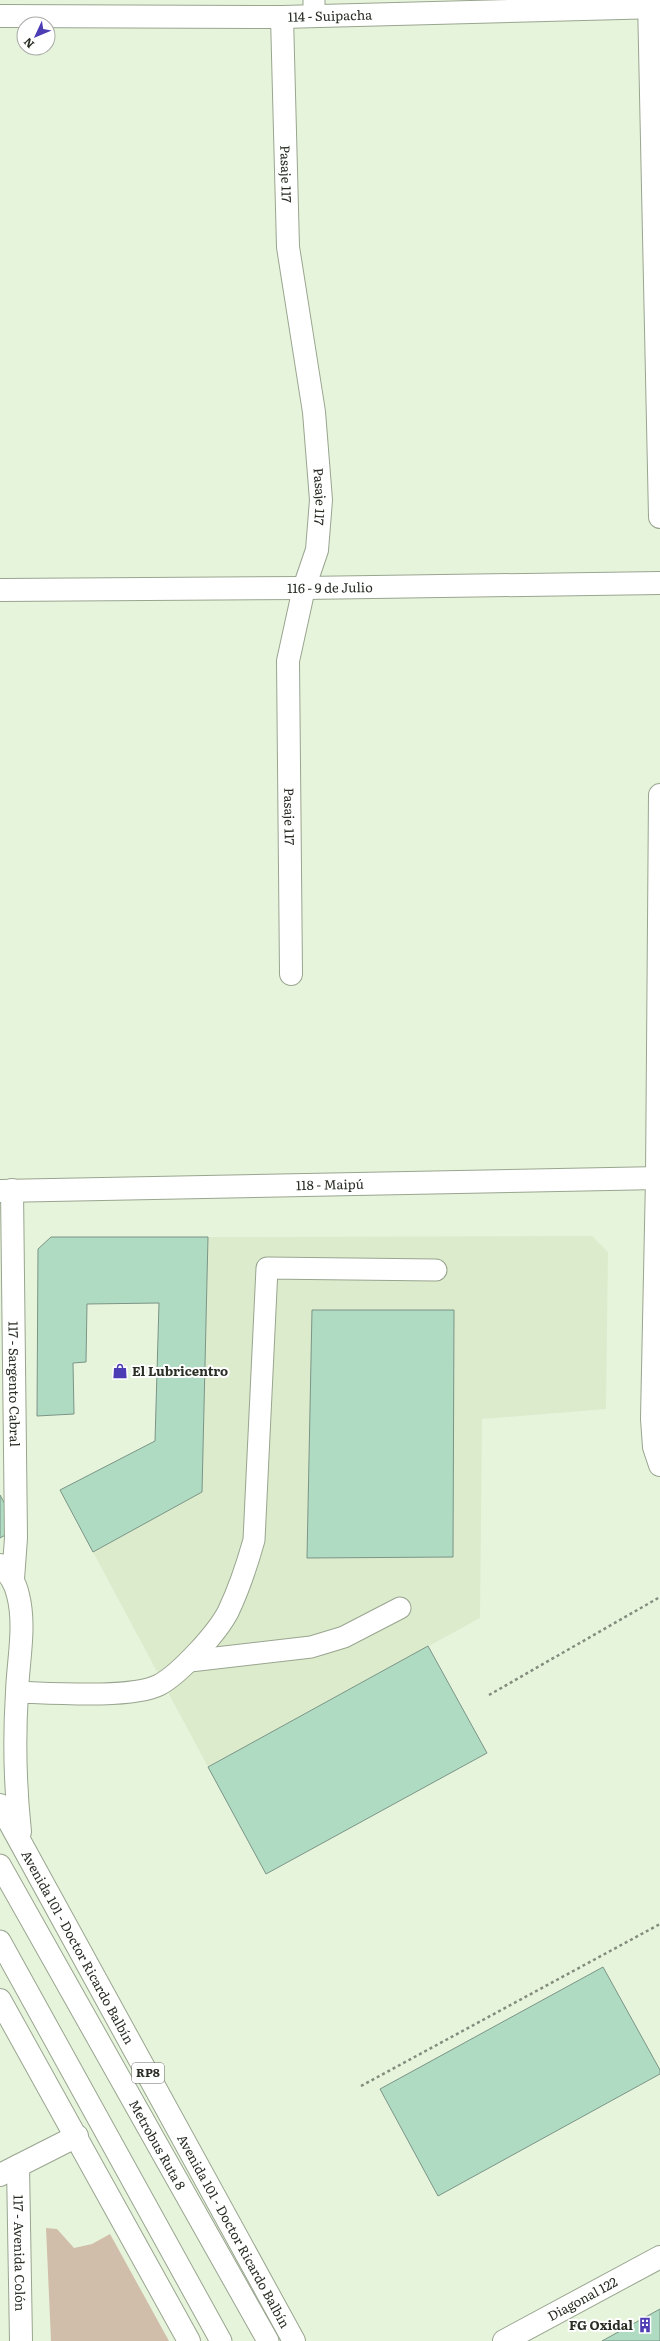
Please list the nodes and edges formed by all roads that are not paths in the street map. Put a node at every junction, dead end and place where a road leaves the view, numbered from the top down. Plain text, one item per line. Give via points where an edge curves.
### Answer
1 (653, 5) edge
2 (314, 8) edge
3 (0, 16) edge
4 (282, 17) junction
5 (660, 517) edge
6 (660, 583) edge
7 (304, 588) junction
8 (0, 590) edge
9 (660, 795) edge
10 (291, 974) dead end
11 (659, 1178) edge
12 (6, 1190) edge
13 (436, 1270) dead end
14 (660, 1465) edge
15 (7, 1572) edge
16 (400, 1608) dead end
17 (190, 1662) junction
18 (17, 1692) junction
19 (0, 1805) edge
20 (21, 1841) junction
21 (0, 1865) edge
22 (0, 1941) edge
23 (0, 2000) edge
24 (77, 2136) junction
25 (9, 2170) edge
26 (660, 2257) edge
27 (21, 2341) edge
28 (189, 2341) edge
29 (221, 2341) edge
30 (268, 2341) edge
31 (294, 2341) edge
32 (504, 2341) edge

1 - 2 street, 114 - Suipacha
1 - 5 street
2 - 4 street, 114 - Suipacha
3 - 4 street, 114 - Suipacha
4 - 7 street, Pasaje 117 via 288,247 314,412 321,500 317,550
6 - 7 street, 116 - 9 de Julio
7 - 8 street, 116 - 9 de Julio
7 - 10 street, Pasaje 117 via 288,661
9 - 11 street
11 - 12 street, 118 - Maipú
11 - 14 street via 652,1419 654,1447
12 - 15 street, 117 - Sargento Cabral via 16,1538
13 - 17 lane via 267,1268 254,1540 242,1580 227,1614
15 - 18 street via 19,1596 22,1621
16 - 17 lane via 344,1637 311,1647
17 - 18 lane via 159,1685 135,1690 108,1693
18 - 20 street via 15,1788
19 - 20 street, Avenida 101 - Doctor Ricardo Balbín / RP8
20 - 31 street, Avenida 101 - Doctor Ricardo Balbín / RP8
21 - 30 lane, Metrobus Ruta 8
22 - 29 lane
23 - 24 street
24 - 25 street
24 - 28 street
25 - 27 street, 117 - Avenida Colón
26 - 32 street, Diagonal 122

